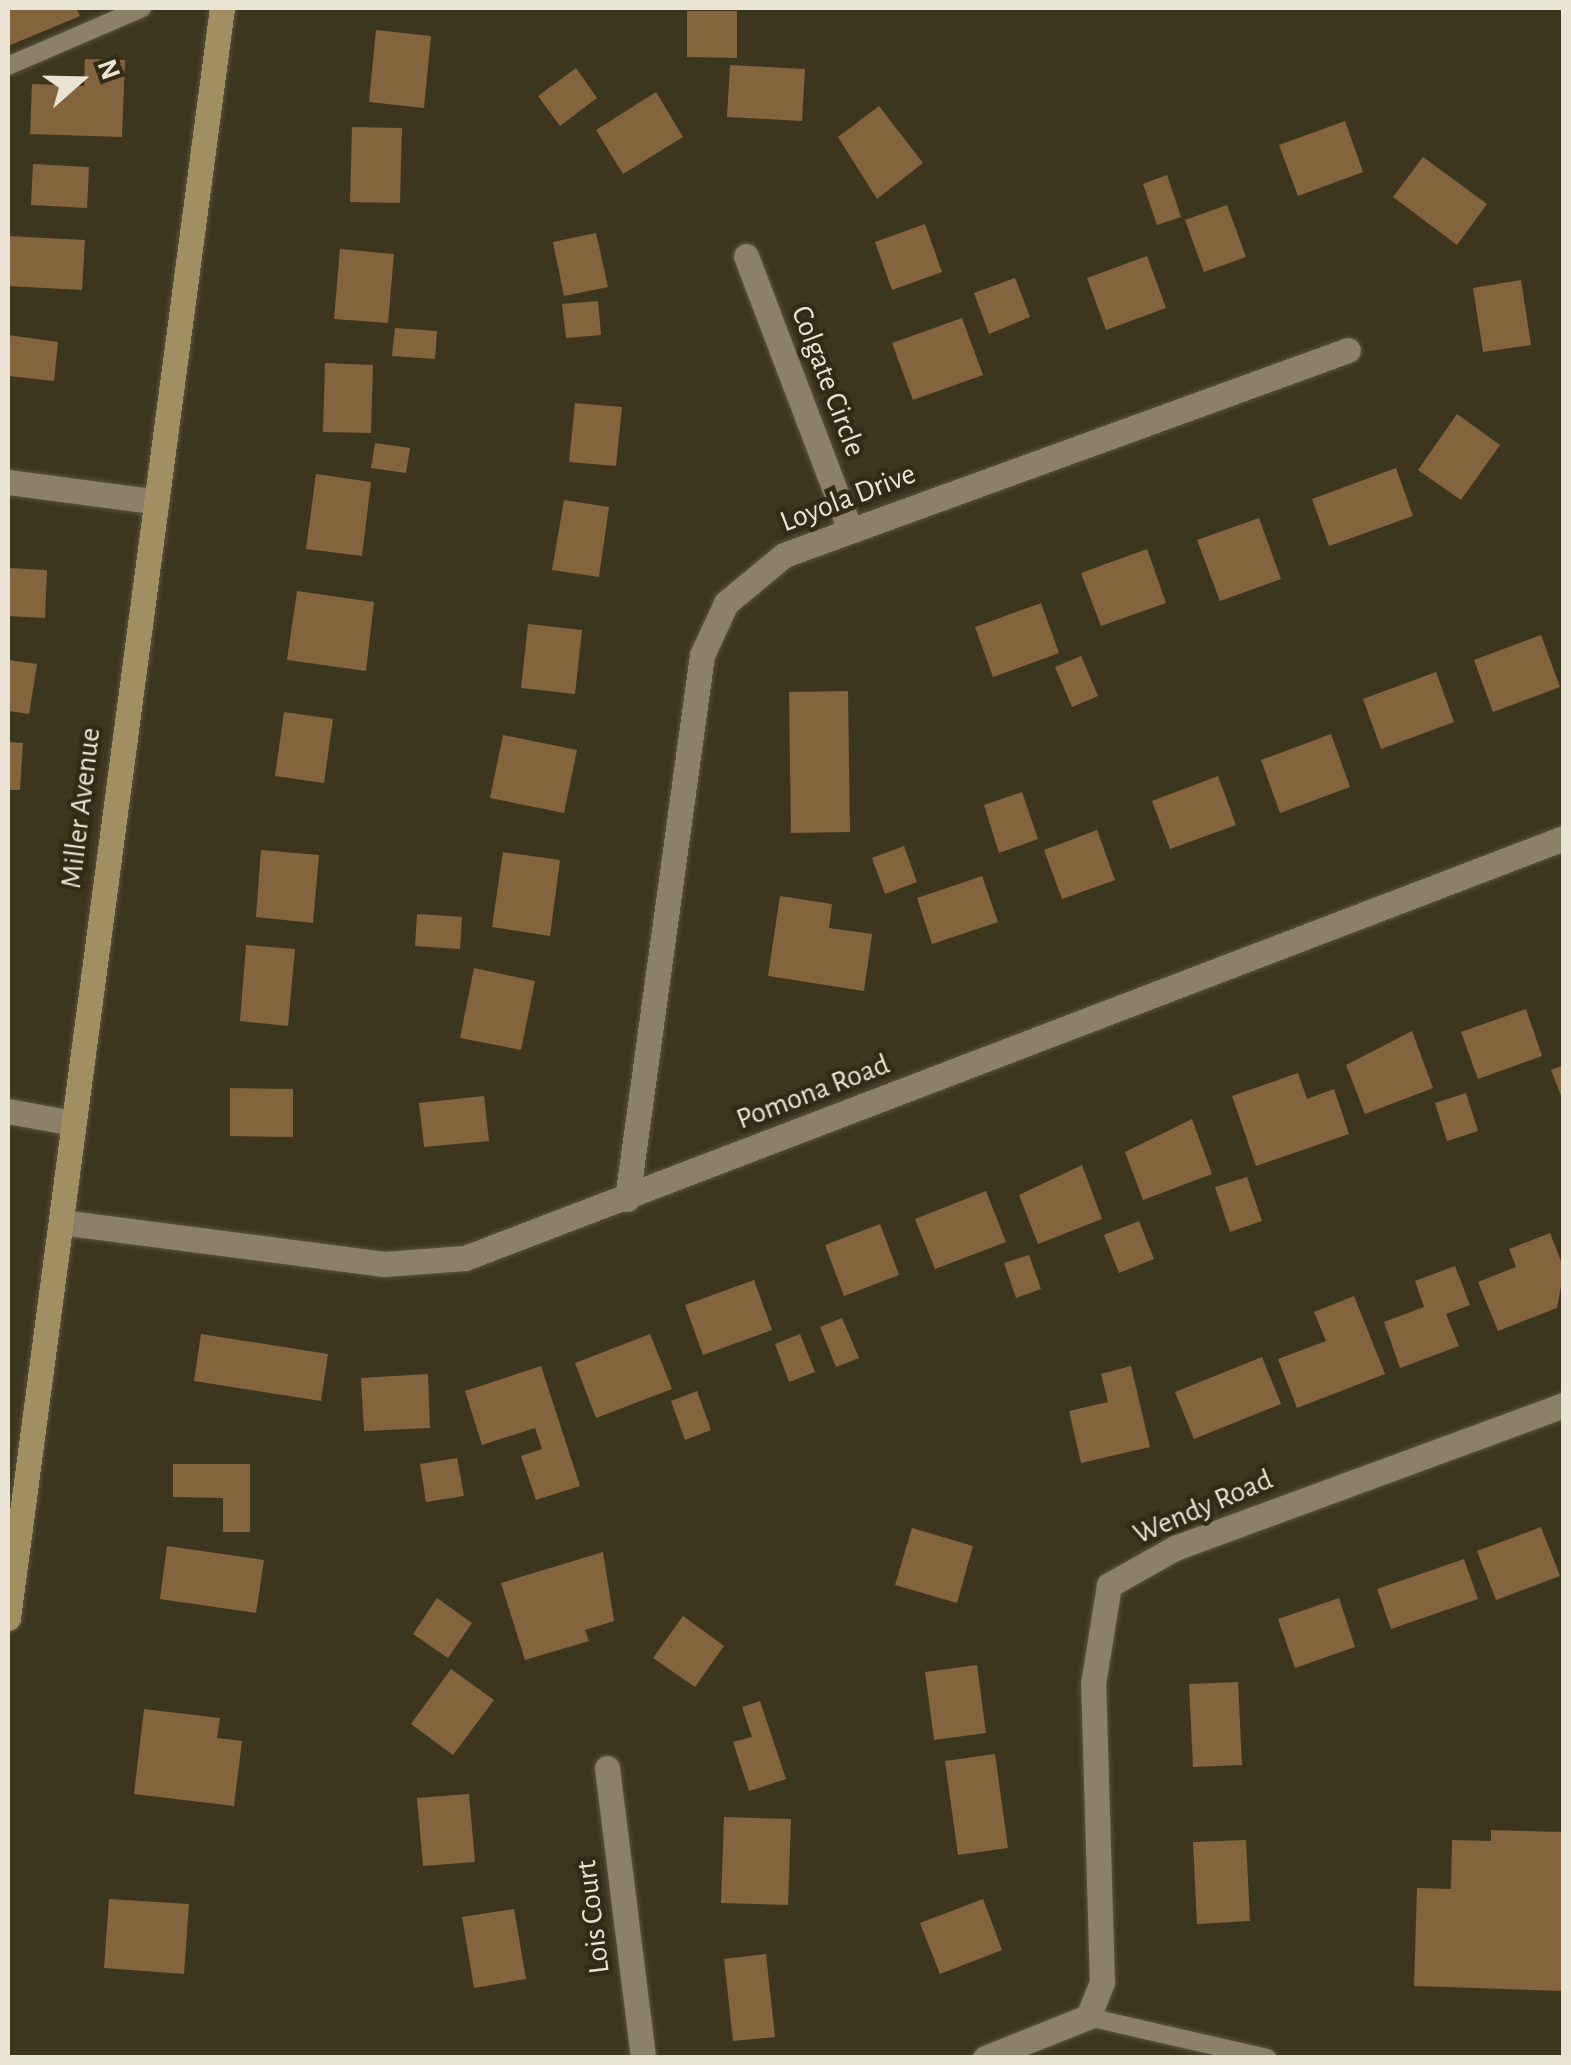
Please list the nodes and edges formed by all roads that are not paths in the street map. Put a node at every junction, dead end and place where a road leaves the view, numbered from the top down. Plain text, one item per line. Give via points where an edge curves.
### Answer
1 (142, 8) edge
2 (222, 8) edge
3 (8, 66) edge
4 (746, 256) dead end
5 (1348, 350) dead end
6 (8, 482) edge
7 (152, 501) junction
8 (850, 530) junction
9 (1564, 838) edge
10 (8, 1111) edge
11 (74, 1123) junction
12 (627, 1198) junction
13 (60, 1222) junction
14 (1564, 1405) edge
15 (8, 1618) edge
16 (608, 1768) dead end
17 (1088, 2017) junction
18 (643, 2058) edge
19 (985, 2058) edge
20 (1267, 2058) edge

1 - 3 lane
2 - 7 main road, Miller Avenue
4 - 8 street, Colgate Circle
5 - 8 street, Loyola Drive
6 - 7 street
7 - 11 main road, Miller Avenue
8 - 12 street, Loyola Drive via 784,556 726,604 702,655
9 - 12 street, Pomona Road
10 - 11 street
11 - 13 main road, Miller Avenue
12 - 13 street, Pomona Road via 465,1258 384,1264
13 - 15 main road, Miller Avenue
14 - 17 street, Wendy Road via 1174,1548 1109,1585 1093,1684 1102,1982
16 - 18 street, Lois Court
17 - 19 street
17 - 20 lane

